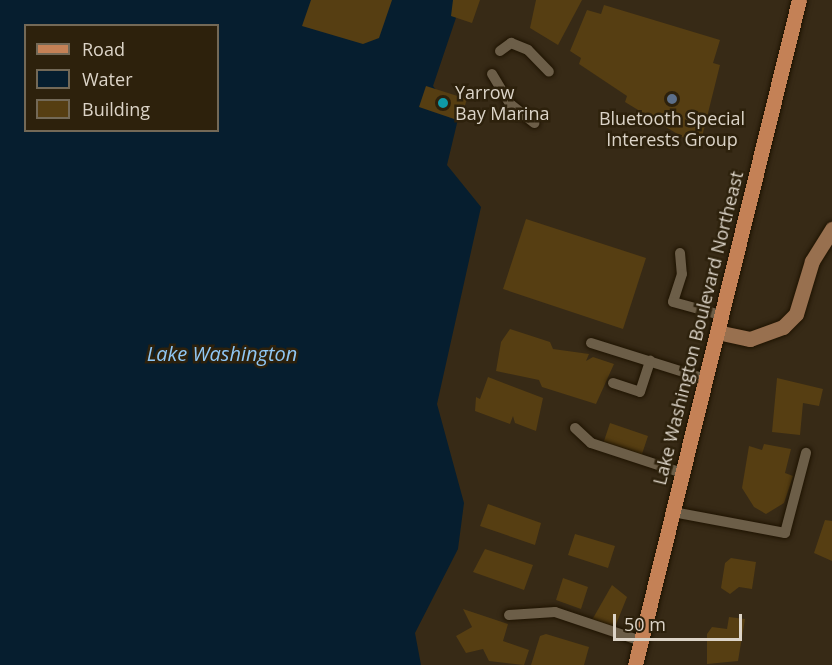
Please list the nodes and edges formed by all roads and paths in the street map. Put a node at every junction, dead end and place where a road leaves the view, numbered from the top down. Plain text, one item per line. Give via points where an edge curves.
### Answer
1 (799, 0) edge
2 (500, 51) dead end
3 (549, 72) dead end
4 (492, 74) dead end
5 (534, 123) dead end
6 (832, 229) edge
7 (680, 253) dead end
8 (721, 315) junction
9 (717, 332) junction
10 (591, 343) dead end
11 (650, 361) junction
12 (706, 379) junction
13 (613, 383) dead end
14 (575, 428) dead end
15 (806, 453) dead end
16 (682, 473) junction
17 (673, 512) junction
18 (509, 615) dead end
19 (641, 641) junction
20 (635, 665) edge

1 - 8 main road, Lake Washington Boulevard Northeast
2 - 3 lane via 511,43 528,50
4 - 5 lane via 510,104
6 - 9 street via 812,261 796,314 783,327 750,339
7 - 8 lane via 682,274 673,303
8 - 9 main road, Lake Washington Boulevard Northeast
9 - 12 main road, Lake Washington Boulevard Northeast
10 - 11 lane
11 - 12 lane
11 - 13 lane via 640,392
12 - 16 main road, Lake Washington Boulevard Northeast
14 - 16 lane via 591,443
15 - 17 lane via 785,533
16 - 17 main road, Lake Washington Boulevard Northeast
17 - 19 main road, Lake Washington Boulevard Northeast
18 - 19 lane via 538,609
19 - 20 main road, Lake Washington Boulevard Northeast

